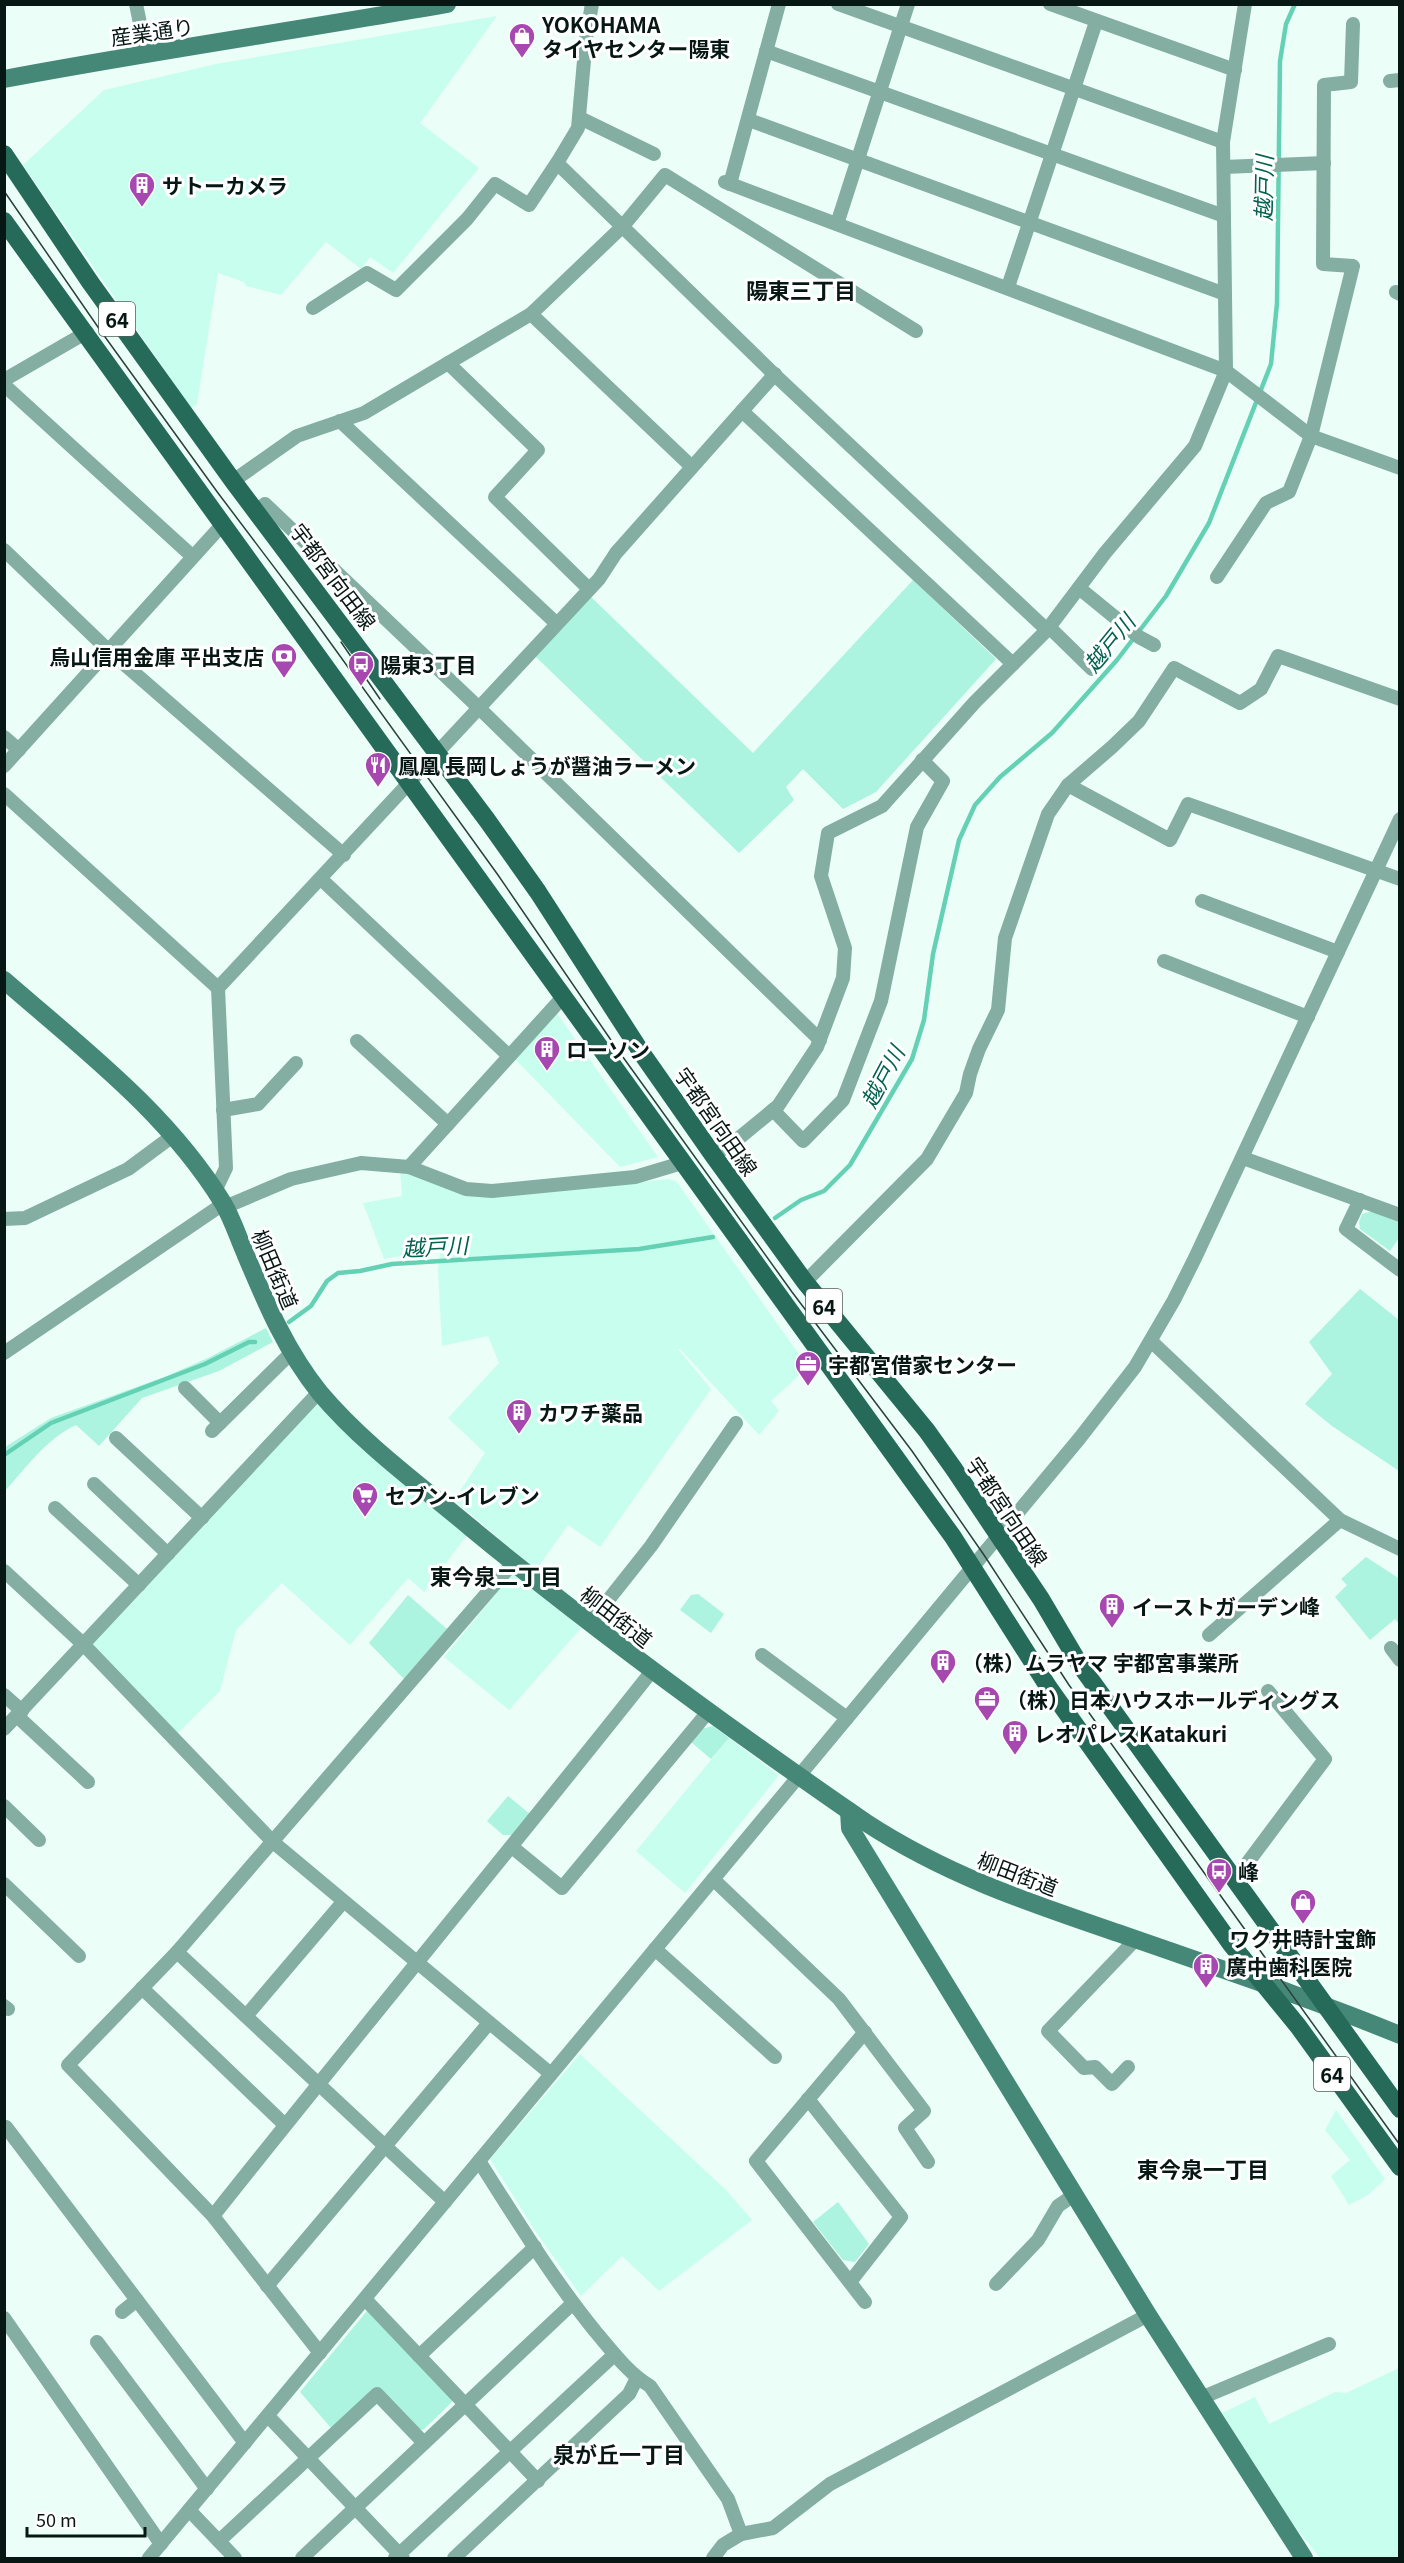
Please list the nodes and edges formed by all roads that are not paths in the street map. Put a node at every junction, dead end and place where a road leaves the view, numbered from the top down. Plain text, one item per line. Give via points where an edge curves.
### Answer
1 (136, 4) edge
2 (447, 4) edge
3 (592, 4) edge
4 (779, 4) edge
5 (838, 4) edge
6 (908, 4) edge
7 (1050, 4) edge
8 (1245, 4) edge
9 (1096, 22) junction
10 (1353, 24) dead end
11 (901, 27) junction
12 (766, 51) junction
13 (148, 52) junction
14 (1235, 70) junction
15 (4, 79) edge
16 (1073, 88) junction
17 (880, 91) junction
18 (580, 118) junction
19 (748, 120) junction
20 (1223, 142) junction
21 (1051, 153) junction
22 (4, 154) edge
23 (654, 154) dead end
24 (858, 160) junction
25 (557, 163) junction
26 (1324, 163) junction
27 (1224, 167) junction
28 (1224, 216) junction
29 (4, 221) edge
30 (1029, 222) junction
31 (837, 224) junction
32 (623, 226) junction
33 (1008, 287) junction
34 (1225, 294) junction
35 (313, 308) dead end
36 (531, 314) junction
37 (916, 331) dead end
38 (87, 333) junction
39 (448, 363) junction
40 (1226, 371) junction
41 (775, 374) junction
42 (4, 380) edge
43 (4, 385) edge
44 (742, 411) junction
45 (340, 421) junction
46 (1311, 436) junction
47 (692, 467) junction
48 (1400, 468) edge
49 (233, 481) junction
50 (256, 511) junction
51 (222, 525) junction
52 (4, 550) edge
53 (192, 556) junction
54 (1217, 577) dead end
55 (1079, 588) junction
56 (589, 589) junction
57 (556, 623) junction
58 (1048, 629) junction
59 (1154, 645) dead end
60 (108, 650) junction
61 (1013, 664) junction
62 (1092, 669) dead end
63 (1400, 699) edge
64 (478, 707) junction
65 (4, 737) edge
66 (19, 750) junction
67 (437, 754) junction
68 (922, 760) junction
69 (4, 766) edge
70 (408, 783) junction
71 (1068, 785) junction
72 (4, 794) edge
73 (1400, 819) edge
74 (344, 855) junction
75 (1376, 870) junction
76 (321, 879) junction
77 (1400, 879) edge
78 (1202, 901) dead end
79 (1338, 952) junction
80 (1164, 962) dead end
81 (4, 980) edge
82 (218, 988) junction
83 (563, 997) junction
84 (1308, 1017) junction
85 (820, 1040) junction
86 (357, 1041) dead end
87 (509, 1056) junction
88 (296, 1063) dead end
89 (223, 1110) junction
90 (773, 1110) junction
91 (448, 1124) junction
92 (174, 1135) junction
93 (713, 1155) junction
94 (1243, 1158) junction
95 (682, 1163) junction
96 (409, 1167) junction
97 (1360, 1200) junction
98 (221, 1201) junction
99 (1400, 1215) edge
100 (4, 1219) edge
101 (1400, 1270) edge
102 (805, 1282) junction
103 (1151, 1341) junction
104 (4, 1353) edge
105 (291, 1353) junction
106 (185, 1388) dead end
107 (319, 1392) junction
108 (736, 1423) dead end
109 (116, 1438) dead end
110 (94, 1484) dead end
111 (55, 1508) dead end
112 (202, 1518) junction
113 (1340, 1520) junction
114 (1000, 1536) junction
115 (1400, 1549) edge
116 (168, 1554) junction
117 (513, 1563) junction
118 (974, 1567) junction
119 (4, 1571) edge
120 (139, 1585) junction
121 (590, 1623) junction
122 (1209, 1635) dead end
123 (83, 1644) junction
124 (762, 1655) dead end
125 (652, 1671) junction
126 (1268, 1691) dead end
127 (4, 1695) edge
128 (708, 1712) junction
129 (19, 1713) junction
130 (847, 1718) junction
131 (4, 1729) edge
132 (798, 1776) junction
133 (88, 1782) dead end
134 (4, 1806) edge
135 (849, 1811) junction
136 (39, 1840) dead end
137 (273, 1842) junction
138 (512, 1847) junction
139 (713, 1879) junction
140 (1234, 1881) junction
141 (4, 1884) edge
142 (344, 1902) junction
143 (1136, 1939) junction
144 (655, 1949) junction
145 (177, 1952) junction
146 (79, 1956) dead end
147 (418, 1964) junction
148 (1261, 1982) junction
149 (142, 1988) junction
150 (1324, 2006) junction
151 (246, 2016) junction
152 (489, 2023) junction
153 (866, 2031) junction
154 (1400, 2035) edge
155 (775, 2057) dead end
156 (1128, 2067) dead end
157 (551, 2074) junction
158 (318, 2084) junction
159 (808, 2099) junction
160 (1400, 2109) edge
161 (285, 2125) junction
162 (6, 2127) dead end
163 (384, 2145) junction
164 (479, 2161) junction
165 (928, 2162) dead end
166 (1400, 2167) edge
167 (1074, 2195) junction
168 (445, 2202) junction
169 (213, 2216) junction
170 (535, 2247) junction
171 (850, 2282) junction
172 (996, 2284) dead end
173 (267, 2286) junction
174 (365, 2299) junction
175 (137, 2300) junction
176 (865, 2302) dead end
177 (573, 2303) junction
178 (122, 2313) dead end
179 (1148, 2315) junction
180 (4, 2318) edge
181 (97, 2342) dead end
182 (1329, 2344) dead end
183 (320, 2353) junction
184 (614, 2355) junction
185 (419, 2356) junction
186 (637, 2378) junction
187 (1201, 2398) junction
188 (464, 2405) junction
189 (268, 2416) junction
190 (245, 2443) junction
191 (424, 2443) junction
192 (509, 2451) junction
193 (308, 2459) junction
194 (538, 2481) junction
195 (207, 2489) junction
196 (355, 2508) junction
197 (189, 2510) junction
198 (741, 2534) junction
199 (219, 2541) junction
200 (161, 2544) junction
201 (399, 2557) edge
202 (149, 2559) edge
203 (235, 2559) edge
204 (302, 2559) edge
205 (454, 2559) edge
206 (713, 2559) edge
207 (1304, 2559) edge

1 - 13 street
2 - 13 street, 産業通り via 208,46
3 - 18 street
4 - 12 street
5 - 11 street
6 - 11 street
7 - 9 street
8 - 14 street
9 - 14 street
9 - 16 street
10 - 26 street via 1351,82 1324,85
11 - 16 street
11 - 17 street
12 - 17 street
12 - 19 street
13 - 15 street, 産業通り
14 - 20 street
16 - 20 street
16 - 21 street
17 - 21 street
17 - 24 street
18 - 23 street
18 - 25 street
19 - 24 street
19 - 31 street via 728,183
20 - 27 street
21 - 28 street
21 - 30 street
22 - 49 main road, 宇都宮向田線 / 64
24 - 30 street
24 - 31 street
25 - 32 street
25 - 35 street via 529,205 495,184 467,219 396,290 367,273
26 - 27 street
26 - 46 street via 1323,264 1353,266
27 - 28 street
28 - 34 street
29 - 38 main road, 64
30 - 33 street
30 - 34 street
31 - 33 street
32 - 36 street
32 - 37 street via 665,175
32 - 41 street
33 - 40 street
34 - 40 street
36 - 39 street
36 - 47 street
38 - 42 street
38 - 51 main road, 64
39 - 45 street via 364,413
39 - 56 street via 538,450 495,497
40 - 46 street
40 - 55 street via 1194,446
41 - 44 street
41 - 58 street
43 - 53 street
44 - 47 street
44 - 61 street
45 - 49 street via 297,436
45 - 57 street
46 - 48 street
46 - 54 street via 1289,492 1266,503
47 - 56 street via 616,552
49 - 50 main road, 宇都宮向田線 / 64
50 - 64 street via 265,504
50 - 67 main road, 宇都宮向田線 / 64
51 - 53 street
51 - 70 main road, 64
52 - 60 street
53 - 60 street
55 - 58 street
55 - 59 street via 1133,633
56 - 57 street
57 - 64 street
58 - 61 street
58 - 62 street
60 - 66 street
60 - 74 street
61 - 68 street
63 - 71 street via 1278,656 1261,689 1240,703 1174,668 1138,721
64 - 67 street
64 - 85 street
65 - 66 street
66 - 69 street
67 - 70 street
67 - 93 main road, 宇都宮向田線 / 64 via 538,892
68 - 85 street via 882,806 828,833 821,876 845,948 843,978
68 - 90 street via 943,781 916,827 881,1001 843,1100 803,1141
70 - 74 street
70 - 83 main road, 64
71 - 75 street via 1170,840 1188,804
71 - 102 street via 1048,814 1005,938 998,1011 969,1074 966,1094 927,1159
72 - 82 street
73 - 75 street
74 - 76 street
75 - 77 street
75 - 79 street
76 - 82 street
76 - 87 street
78 - 79 street
79 - 84 street
80 - 84 street
81 - 92 street, 柳田街道 via 118,1078
82 - 89 street
83 - 87 street
83 - 95 main road, 64
84 - 94 street
85 - 90 street
86 - 91 street
87 - 91 street
88 - 89 street via 258,1104
89 - 98 street via 226,1168
90 - 93 street
91 - 96 street
92 - 98 street, 柳田街道
92 - 100 street via 128,1169 25,1218
93 - 102 main road, 宇都宮向田線 / 64
94 - 97 street
94 - 103 street
95 - 96 street via 635,1177 492,1191 466,1189
95 - 118 main road, 64
96 - 98 street via 361,1163
97 - 99 street
97 - 101 street via 1346,1229
98 - 104 street
98 - 105 street, 柳田街道
102 - 114 main road, 宇都宮向田線 / 64 via 927,1431
103 - 113 street
103 - 114 street via 1119,1388
105 - 106 street via 216,1427
105 - 107 street, 柳田街道
107 - 112 street
107 - 117 street, 柳田街道 via 369,1443
108 - 121 street via 651,1546
109 - 112 street
110 - 116 street
111 - 120 street
112 - 116 street
113 - 115 street
113 - 122 street
114 - 118 street
114 - 140 main road, 宇都宮向田線 / 64 via 1080,1665
116 - 120 street
117 - 121 street, 柳田街道
117 - 137 street
118 - 130 street
118 - 148 main road, 64 via 1049,1688
119 - 123 street
120 - 123 street
121 - 125 street, 柳田街道
123 - 129 street
123 - 137 street
124 - 130 street
125 - 128 street, 柳田街道
125 - 138 street
126 - 140 street via 1326,1759
127 - 129 street
128 - 132 street, 柳田街道
128 - 138 street via 562,1888
129 - 131 street
129 - 133 street
130 - 132 street
132 - 135 street, 柳田街道
132 - 139 street
134 - 136 street
135 - 143 street, 柳田街道 via 896,1842 962,1876
135 - 167 street via 850,1828
137 - 142 street
137 - 145 street
138 - 147 street
139 - 144 street
139 - 153 street via 839,1999
140 - 150 main road, 宇都宮向田線 / 64
141 - 146 street
142 - 147 street
142 - 151 street
143 - 148 street, 柳田街道
143 - 156 street via 1048,2031 1084,2068 1095,2067 1112,2084
144 - 155 street
144 - 157 street
145 - 149 street
145 - 151 street
147 - 152 street
147 - 158 street
148 - 150 street, 柳田街道
148 - 166 main road, 64 via 1298,2026
149 - 161 street
149 - 169 street via 68,2065
150 - 154 street, 柳田街道
150 - 160 main road, 宇都宮向田線 / 64
151 - 158 street
152 - 157 street
152 - 163 street
153 - 159 street
153 - 165 street via 924,2111 904,2128
157 - 164 street
158 - 161 street
158 - 163 street
159 - 171 street via 901,2217
159 - 171 street via 756,2161
161 - 169 street
162 - 175 street
163 - 168 street
163 - 173 street
164 - 168 street
164 - 170 street
167 - 172 street via 1058,2206 1038,2240
167 - 179 street
168 - 174 street
169 - 173 street
170 - 177 street
170 - 185 street
171 - 176 street
173 - 183 street
174 - 183 street
174 - 185 street
175 - 178 street
175 - 190 street
177 - 184 street
177 - 188 street
179 - 187 street
179 - 198 street via 830,2484 773,2528
180 - 200 street
181 - 195 street
182 - 187 street
183 - 189 street
184 - 186 street
184 - 192 street
185 - 188 street
186 - 194 street via 629,2394
186 - 198 street via 650,2386 728,2499
187 - 207 street
188 - 191 street
188 - 192 street
189 - 190 street
189 - 193 street
190 - 195 street
191 - 193 street via 377,2394
191 - 196 street
192 - 194 street
192 - 201 street
193 - 196 street
193 - 199 street
194 - 205 street
195 - 197 street
196 - 201 street
196 - 204 street
197 - 199 street
197 - 200 street
198 - 206 street via 723,2545
199 - 203 street
200 - 202 street

